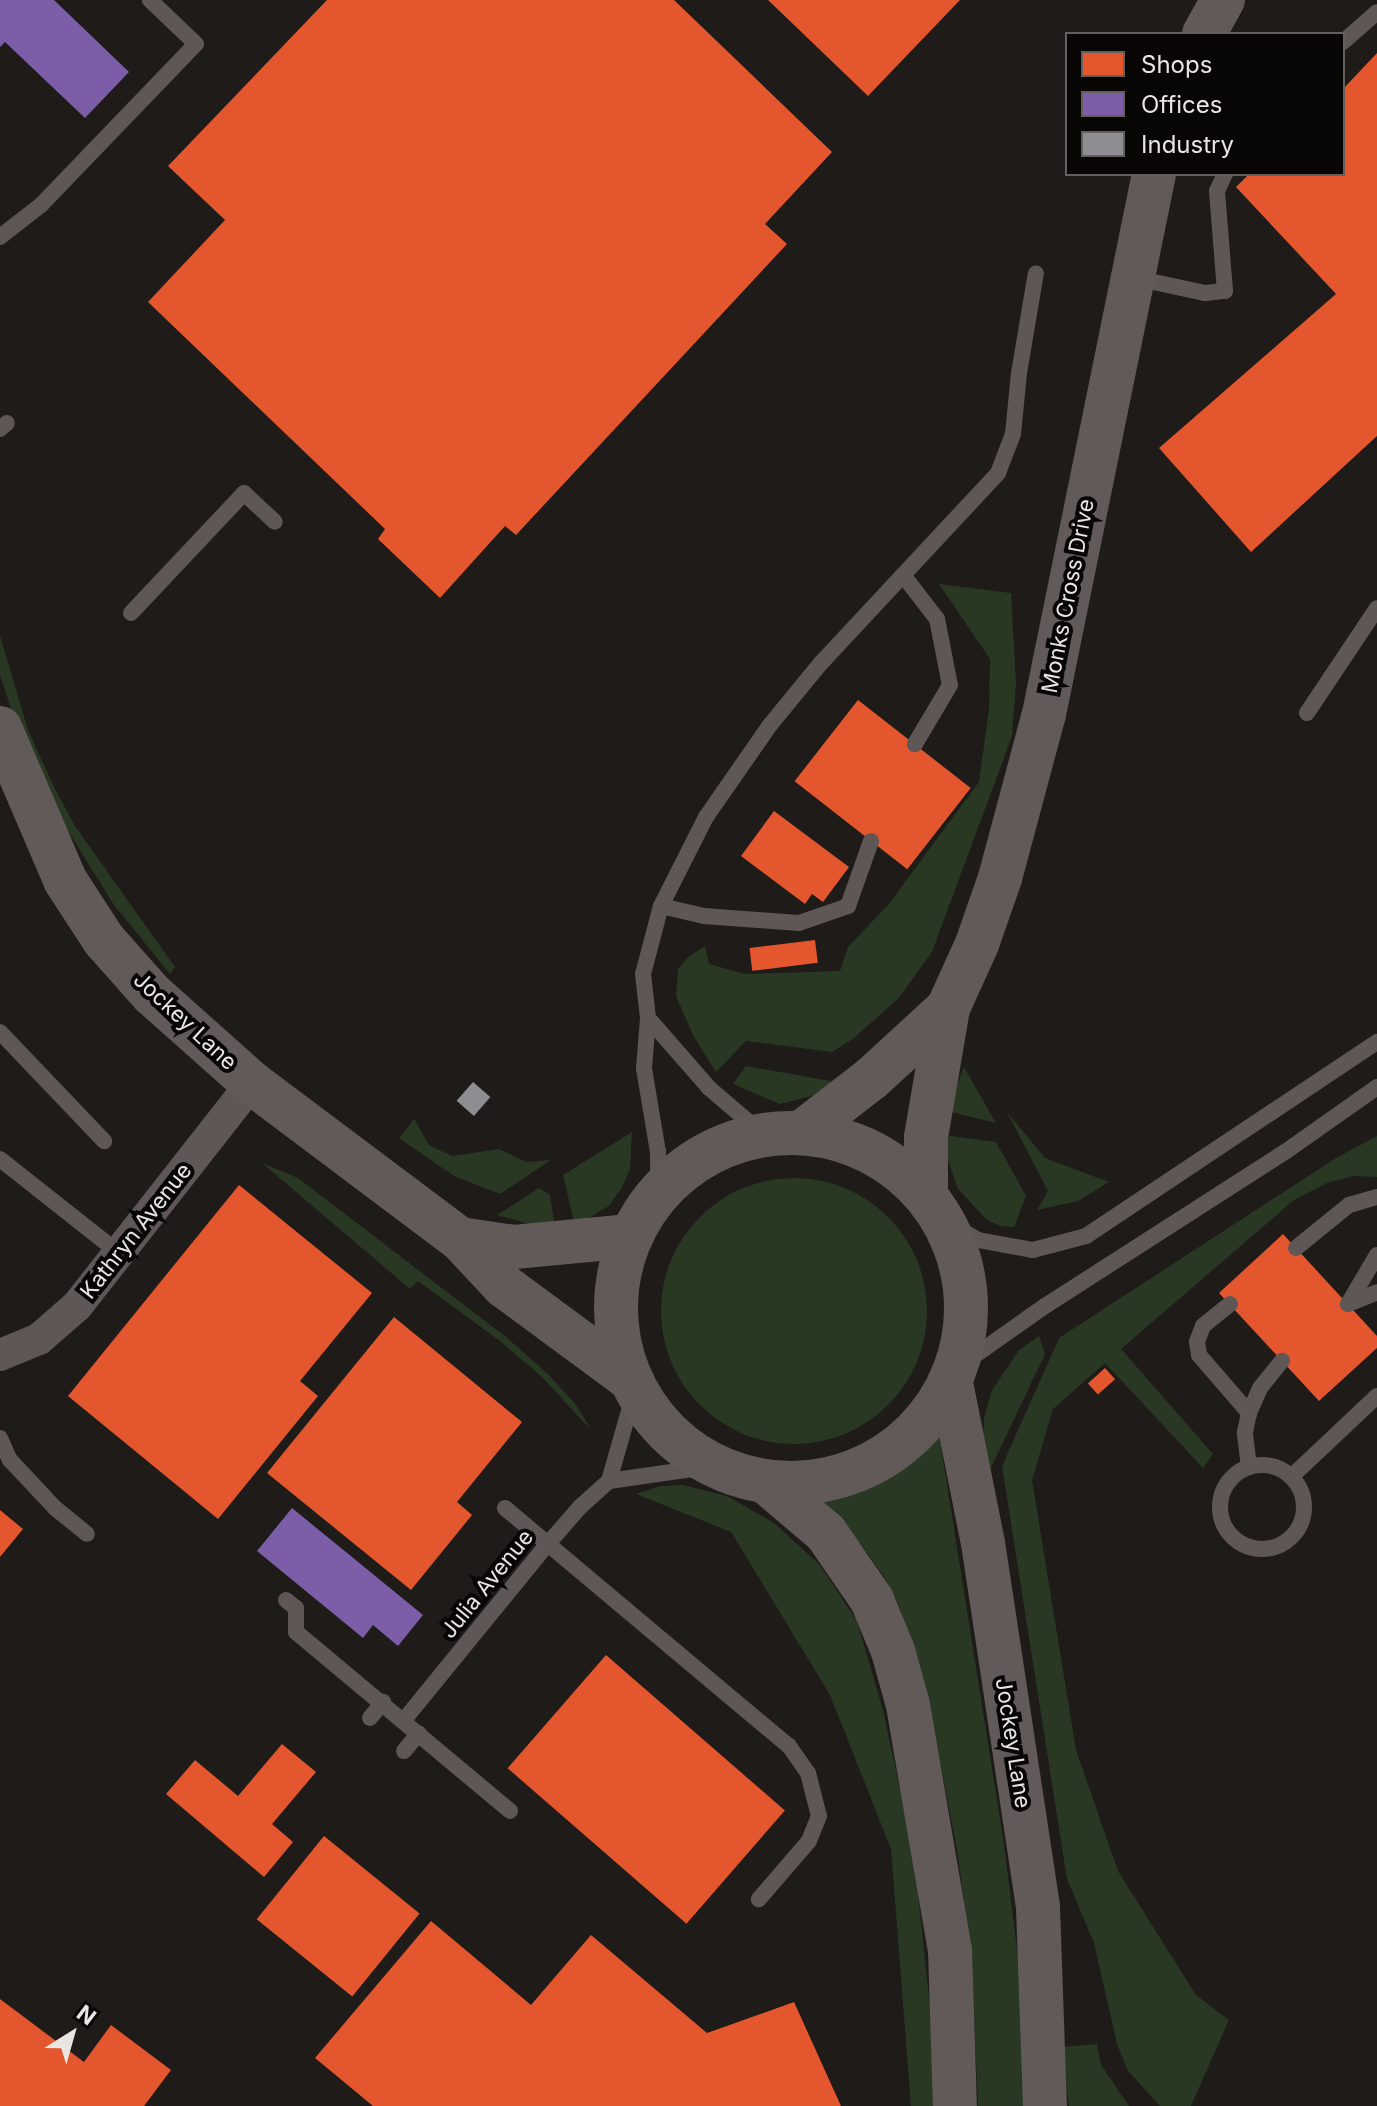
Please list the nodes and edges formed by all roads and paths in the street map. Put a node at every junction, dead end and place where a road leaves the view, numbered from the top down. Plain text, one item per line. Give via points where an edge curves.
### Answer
1 (150, 0) edge
2 (1223, 0) edge
3 (1377, 12) edge
4 (1205, 32) edge
5 (1345, 40) edge
6 (1154, 176) edge
7 (1224, 176) edge
8 (0, 237) edge
9 (1036, 273) dead end
10 (1131, 277) junction
11 (275, 522) dead end
12 (903, 575) junction
13 (1377, 608) edge
14 (131, 613) dead end
15 (1307, 713) dead end
16 (0, 728) edge
17 (915, 744) dead end
18 (871, 841) dead end
19 (661, 906) junction
20 (948, 1008) junction
21 (648, 1018) junction
22 (0, 1032) edge
23 (1377, 1042) edge
24 (252, 1083) junction
25 (1377, 1087) edge
26 (782, 1134) junction
27 (104, 1141) dead end
28 (0, 1159) edge
29 (658, 1194) junction
30 (1377, 1197) edge
31 (934, 1208) junction
32 (630, 1236) junction
33 (460, 1239) junction
34 (1296, 1248) dead end
35 (119, 1253) junction
36 (1377, 1255) edge
37 (1377, 1292) edge
38 (1230, 1304) dead end
39 (0, 1355) edge
40 (1282, 1361) dead end
41 (954, 1376) junction
42 (632, 1384) junction
43 (1377, 1396) edge
44 (1249, 1413) junction
45 (0, 1438) edge
46 (713, 1466) junction
47 (1249, 1467) junction
48 (1291, 1477) junction
49 (609, 1481) junction
50 (767, 1483) junction
51 (505, 1508) dead end
52 (87, 1534) dead end
53 (546, 1546) junction
54 (286, 1600) dead end
55 (383, 1702) junction
56 (370, 1718) dead end
57 (404, 1720) junction
58 (419, 1733) junction
59 (404, 1751) dead end
60 (510, 1811) dead end
61 (759, 1899) dead end
62 (955, 2106) edge
63 (1045, 2106) edge

1 - 8 lane via 196,44 41,205
2 - 4 street
3 - 5 lane
6 - 10 street, Monks Cross Drive
7 - 10 lane via 1217,191 1225,291 1205,293
9 - 12 lane via 1013,434 998,473
10 - 20 street, Monks Cross Drive via 1044,714 1000,878
11 - 14 lane via 244,493
12 - 17 lane via 937,619 950,685
12 - 19 lane via 770,725 706,817
13 - 15 lane
16 - 24 street, Jockey Lane via 65,880 104,940 152,994
18 - 19 lane via 848,906 799,923 704,916
19 - 21 lane via 643,974
20 - 26 street, Monks Cross Drive via 872,1078
20 - 31 street, Monks Cross Drive via 926,1137
21 - 26 lane via 709,1088
21 - 29 lane via 644,1068 658,1152
22 - 27 lane
23 - 31 lane via 1086,1236 1033,1250 978,1240
24 - 33 street, Jockey Lane
24 - 35 street, Kathryn Avenue
25 - 41 lane via 1045,1306
26 - 29 street via 724,1146 688,1166
26 - 31 street via 848,1142 890,1163
28 - 35 lane
29 - 32 street
30 - 34 lane via 1349,1205
31 - 41 street via 962,1267 967,1318
32 - 33 street, Jockey Lane via 514,1247
32 - 42 street via 615,1307 618,1343
33 - 42 street, Jockey Lane via 504,1286
35 - 39 street, Kathryn Avenue via 77,1306 39,1339
36 - 37 lane via 1348,1304
38 - 44 lane via 1203,1326 1199,1355
40 - 44 lane via 1260,1388
41 - 50 street via 920,1430 876,1464 823,1482
41 - 63 street, Jockey Lane via 1038,1907
42 - 46 street via 668,1434
42 - 49 lane, Julia Avenue
43 - 48 lane
44 - 47 lane
45 - 52 lane via 10,1460
46 - 49 lane
46 - 50 street
47 - 48 lane via 1271,1466
47 - 48 lane via 1229,1481 1220,1514 1231,1536 1255,1549 1281,1545 1300,1526 1304,1500
49 - 53 lane, Julia Avenue
50 - 62 street via 826,1533 872,1600 893,1651 908,1705 950,1950
51 - 53 lane
53 - 57 lane, Julia Avenue
53 - 61 lane via 789,1746 808,1773 819,1816 809,1841
54 - 55 lane via 296,1608 296,1632
55 - 56 lane
55 - 57 lane
57 - 58 lane
58 - 59 lane
58 - 60 lane

